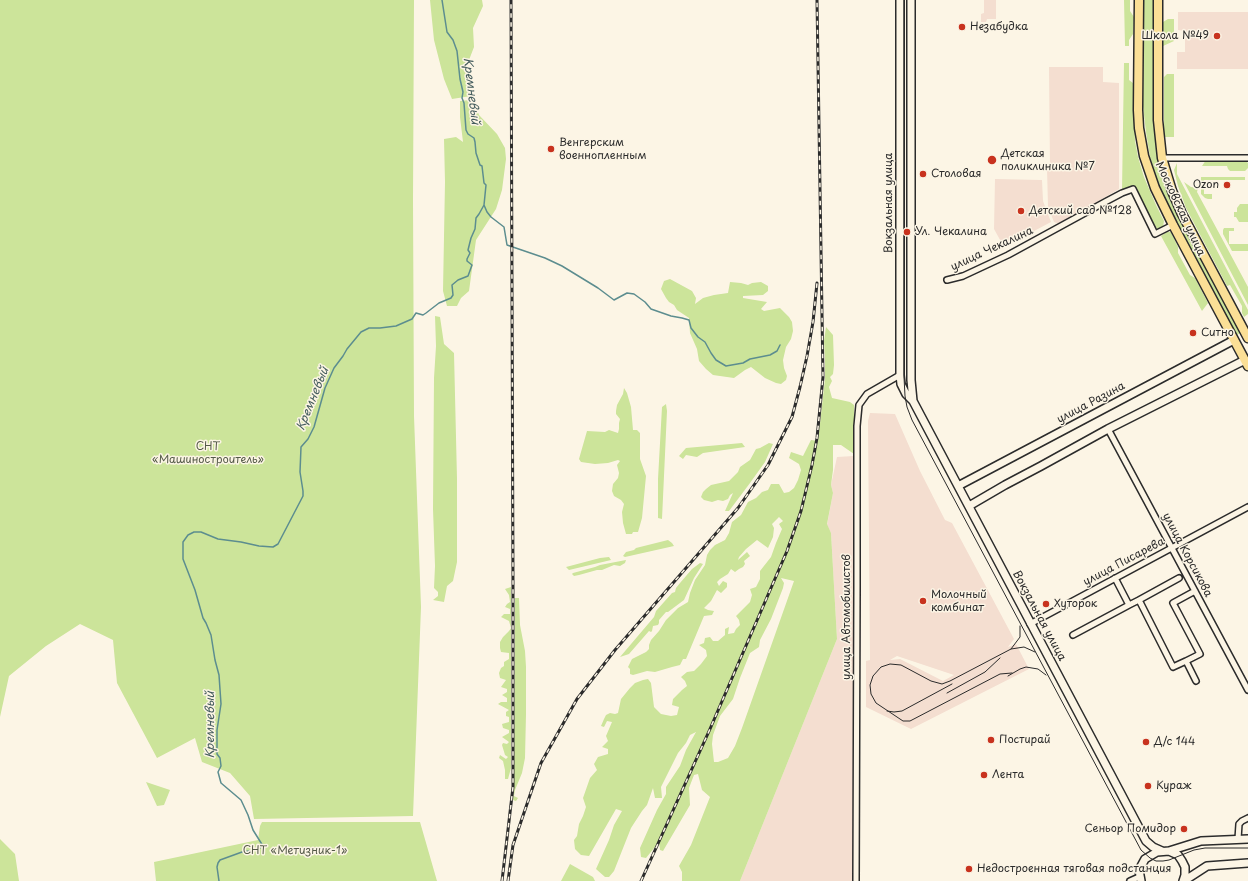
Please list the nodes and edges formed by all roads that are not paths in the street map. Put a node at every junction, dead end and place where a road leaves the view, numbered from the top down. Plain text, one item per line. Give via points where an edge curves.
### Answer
1 (900, 0) edge
2 (911, 0) edge
3 (1140, 0) edge
4 (1158, 0) edge
5 (1162, 158) junction
6 (1248, 158) edge
7 (1172, 224) junction
8 (947, 280) dead end
9 (1247, 334) edge
10 (1234, 340) junction
11 (1247, 362) edge
12 (900, 375) junction
13 (913, 401) junction
14 (1108, 429) junction
15 (958, 486) junction
16 (969, 506) junction
17 (1248, 507) edge
18 (1172, 548) junction
19 (1115, 578) junction
20 (1179, 578) dead end
21 (1195, 591) junction
22 (1139, 600) junction
23 (1129, 605) junction
24 (1030, 624) junction
25 (1073, 636) dead end
26 (1186, 661) junction
27 (1196, 681) dead end
28 (1248, 690) edge
29 (1248, 818) edge
30 (1238, 839) junction
31 (1248, 839) edge
32 (1146, 840) junction
33 (1166, 851) junction
34 (1145, 859) junction
35 (1248, 863) edge
36 (1140, 879) edge
37 (856, 881) edge
38 (1130, 881) edge
39 (1184, 881) edge

1 - 12 main road, Вокзальная улица
2 - 13 main road, Вокзальная улица
3 - 7 main road, Московская улица via 1138,103 1141,142 1150,174
4 - 5 main road, Московская улица via 1158,120
5 - 6 street
5 - 9 main road, Московская улица via 1182,214
7 - 8 street, улица Чекалина via 1155,234 1133,190 1122,193 1008,255 963,276
7 - 10 main road, Московская улица
9 - 10 main road
10 - 11 main road, Московская улица
10 - 15 main road, улица Разина
11 - 14 main road
12 - 13 main road, Вокзальная улица via 903,389
12 - 37 street, улица Автомобилистов via 866,394 859,405 857,426
13 - 15 main road, Вокзальная улица
14 - 16 main road
14 - 18 street, улица Корсикова
15 - 16 main road, Вокзальная улица
16 - 24 main road, Вокзальная улица
17 - 18 street, улица Писарева
18 - 19 street, улица Писарева
18 - 21 street, улица Корсикова
19 - 23 street
19 - 24 street, улица Писарева
20 - 22 street
21 - 26 street via 1173,603 1200,654
21 - 28 street, улица Корсикова
22 - 23 street
22 - 26 street via 1172,667
23 - 25 street
24 - 32 main road, Вокзальная улица
26 - 27 street
29 - 30 street via 1239,824
30 - 31 main road
30 - 33 main road via 1201,841
32 - 33 main road, Вокзальная улица
32 - 34 main road
33 - 34 main road
33 - 39 main road, Вокзальная улица via 1178,855 1182,861 1185,868
34 - 36 main road via 1139,870
35 - 39 main road via 1207,866
36 - 38 street

